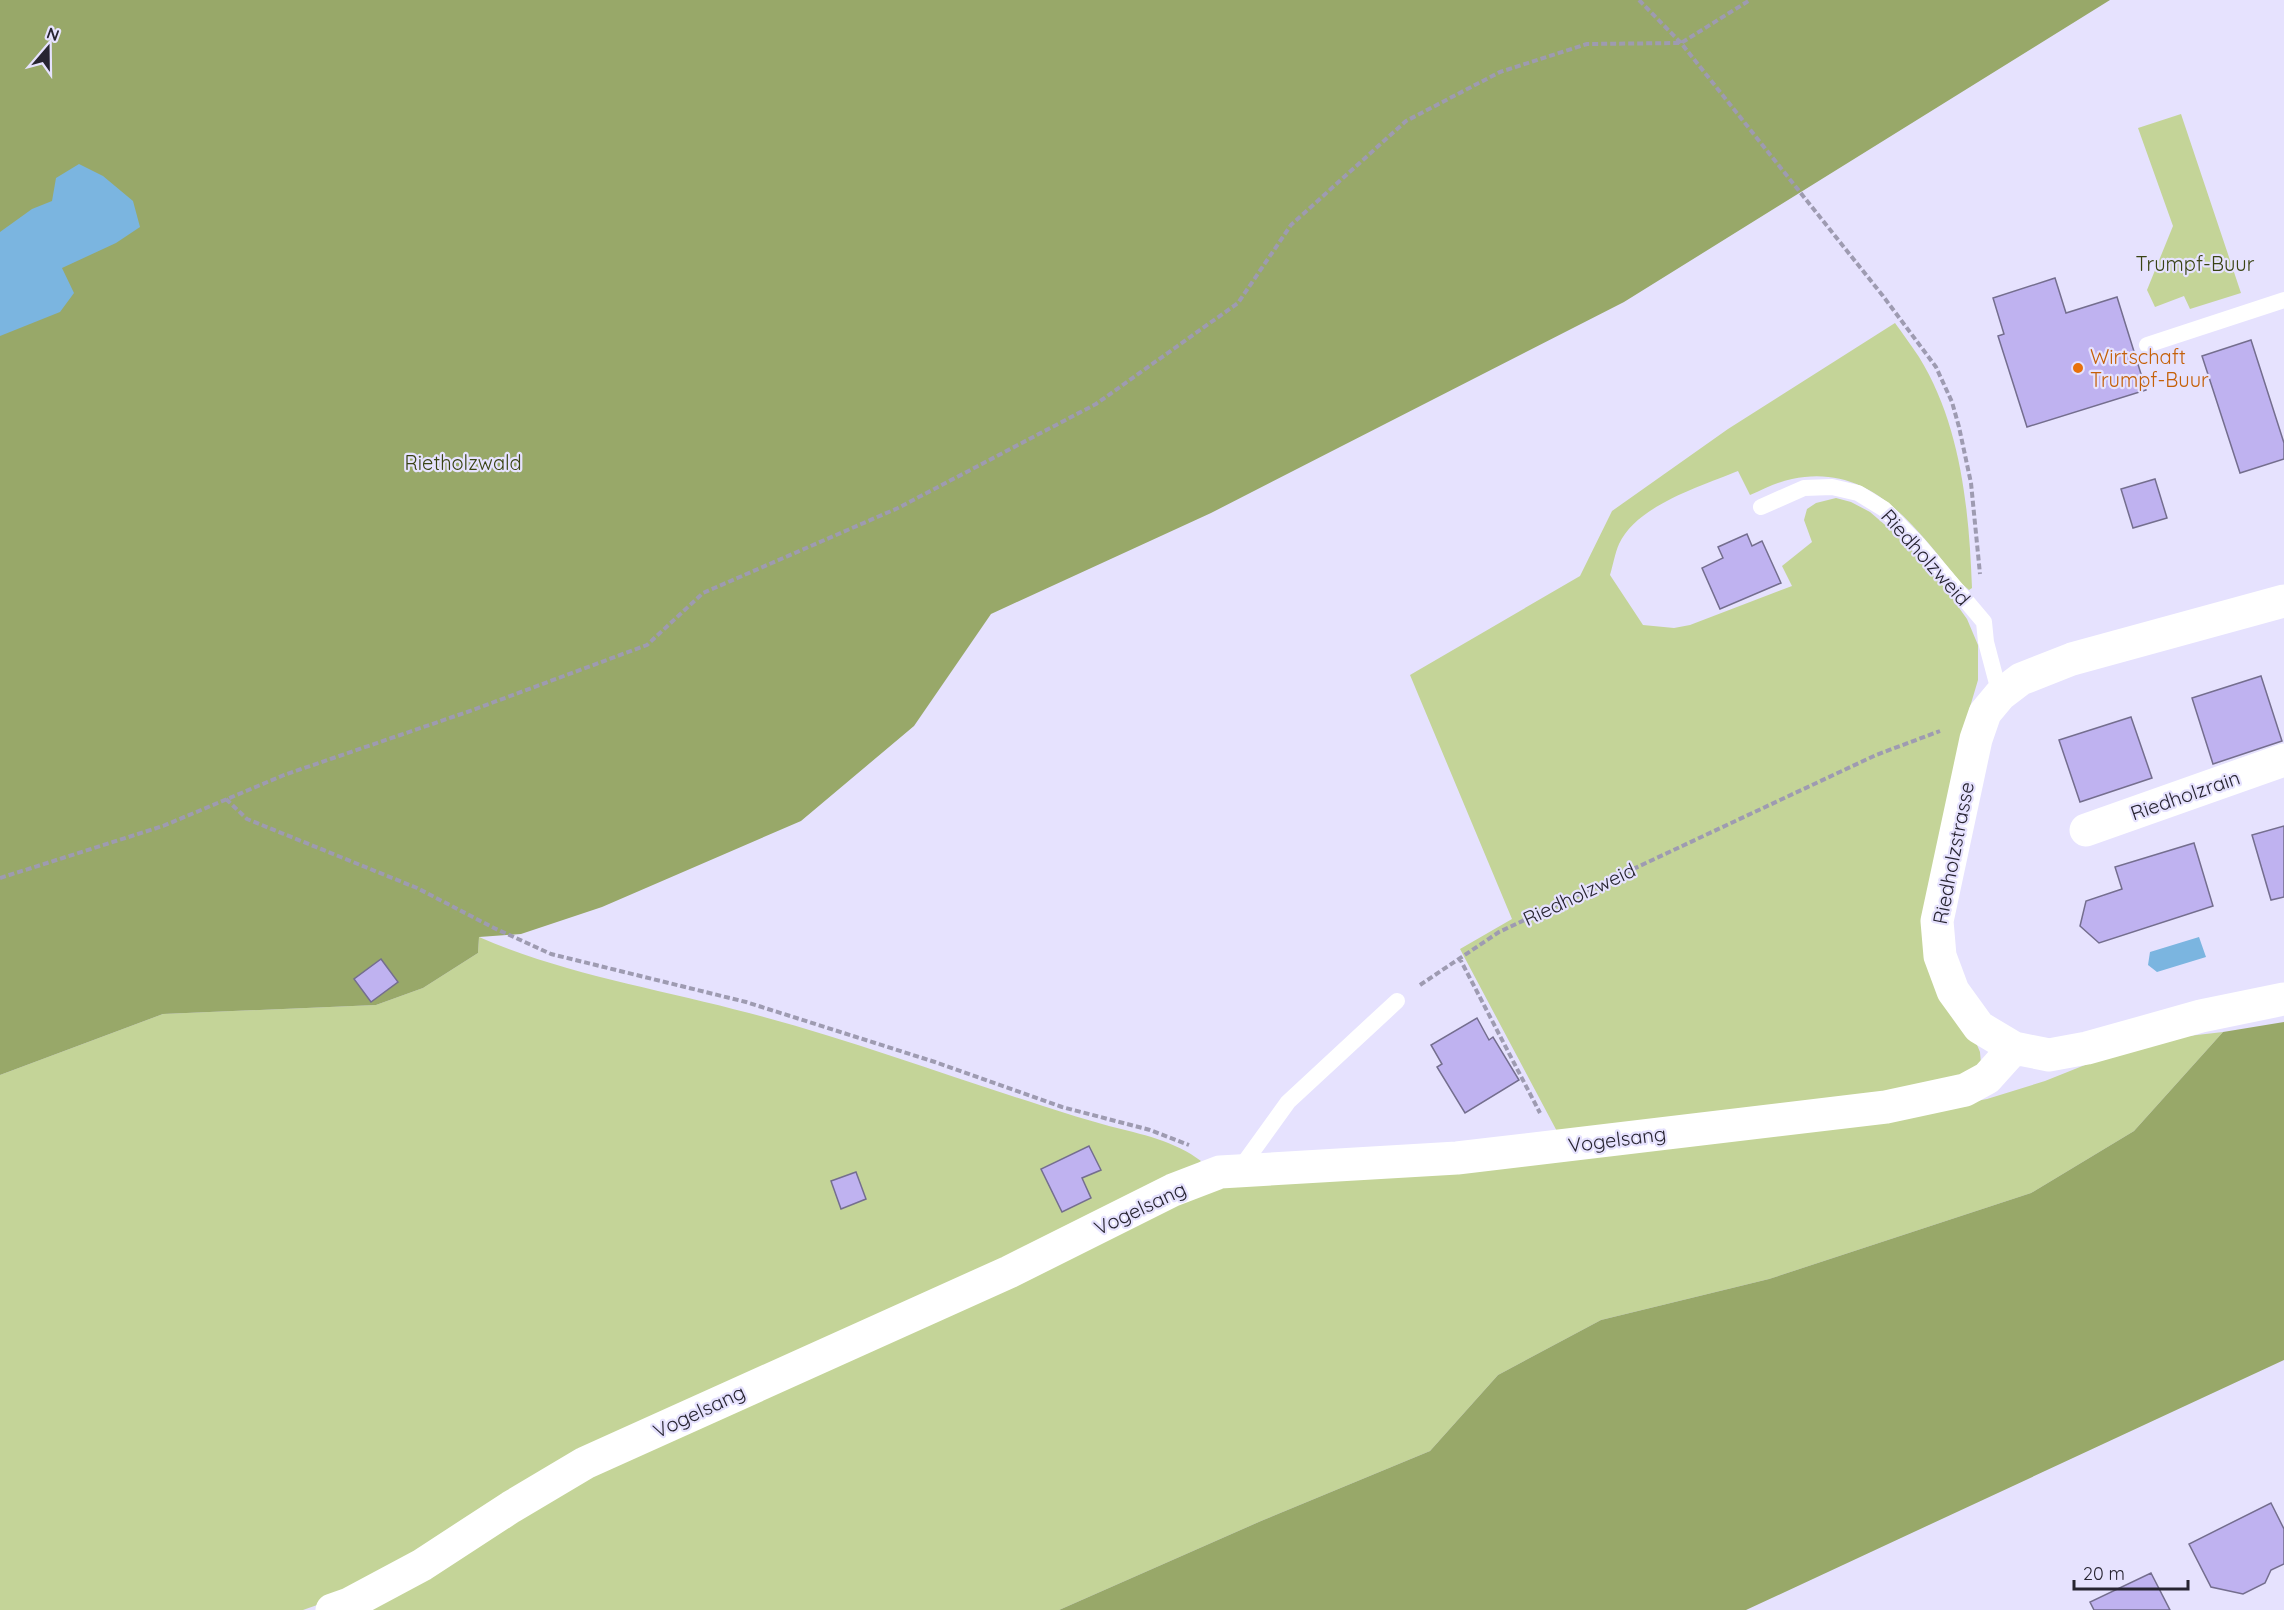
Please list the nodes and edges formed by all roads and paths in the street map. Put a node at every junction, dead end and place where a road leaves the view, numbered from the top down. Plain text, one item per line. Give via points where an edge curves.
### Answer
1 (1639, 0) edge
2 (1750, 0) edge
3 (1682, 43) junction
4 (2284, 300) edge
5 (2147, 345) dead end
6 (1761, 507) dead end
7 (2284, 601) edge
8 (1984, 622) junction
9 (1993, 704) junction
10 (2284, 760) edge
11 (226, 799) junction
12 (2086, 830) dead end
13 (0, 878) edge
14 (1459, 957) junction
15 (2284, 999) edge
16 (1397, 1001) joint
17 (2014, 1048) junction
18 (1557, 1146) junction
19 (1239, 1170) junction
20 (332, 1610) edge

1 - 3 path
2 - 3 path
3 - 8 path via 1936,368 1952,402 1971,483
3 - 11 path via 1587,44 1500,72 1406,121 1291,225 1238,303 1096,404 898,508 703,593 647,645 284,774
4 - 5 lane
6 - 8 lane, Riedholzweid via 1804,489 1832,487 1858,493 1884,509
7 - 9 street via 2072,660 2021,679
8 - 9 lane
9 - 14 path, Riedholzweid via 1499,932
9 - 17 street, Riedholzstrasse via 1976,739 1937,921 1940,956 1953,991 1979,1027
10 - 12 street, Riedholzrain
11 - 13 path via 163,826
11 - 19 path via 247,819 417,888 551,954 746,1002 1062,1107 1150,1130 1199,1148
14 - 16 path, Riedholzweid
14 - 18 path
15 - 17 street, Riedholzstrasse via 2201,1016 2068,1052 2049,1055
16 - 19 lane via 1288,1102
17 - 18 street, Vogelsang via 1988,1078 1965,1090 1886,1107
18 - 19 street, Vogelsang via 1457,1158
19 - 20 street, Vogelsang via 1220,1172 1173,1190 1009,1272 585,1463 422,1565

